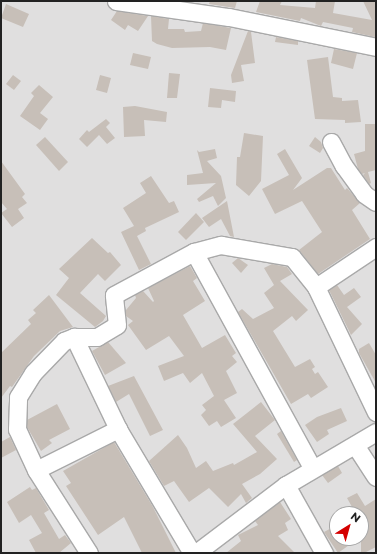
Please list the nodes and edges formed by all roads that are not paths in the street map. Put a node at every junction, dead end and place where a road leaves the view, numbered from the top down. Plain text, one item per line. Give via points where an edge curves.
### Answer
1 (116, 1) edge
2 (376, 47) edge
3 (331, 142) dead end
4 (376, 202) edge
5 (376, 247) edge
6 (194, 252) junction
7 (316, 287) junction
8 (74, 337) junction
9 (376, 412) edge
10 (118, 429) junction
11 (376, 432) edge
12 (355, 445) junction
13 (313, 469) junction
14 (36, 470) junction
15 (376, 477) edge
16 (286, 486) junction
17 (89, 553) edge
18 (192, 553) edge
19 (196, 553) edge
20 (324, 553) edge

1 - 2 street via 229,17
3 - 4 street via 364,194
5 - 7 street
6 - 7 street via 221,246 292,257
6 - 8 street via 114,295 117,325 109,332 97,337
6 - 13 street
7 - 9 street
8 - 10 street
8 - 14 street via 64,341 44,360 18,397 17,429
10 - 14 street
10 - 18 street
11 - 12 street
12 - 13 street
12 - 15 street
13 - 16 street
14 - 17 street
16 - 19 street
16 - 20 street

